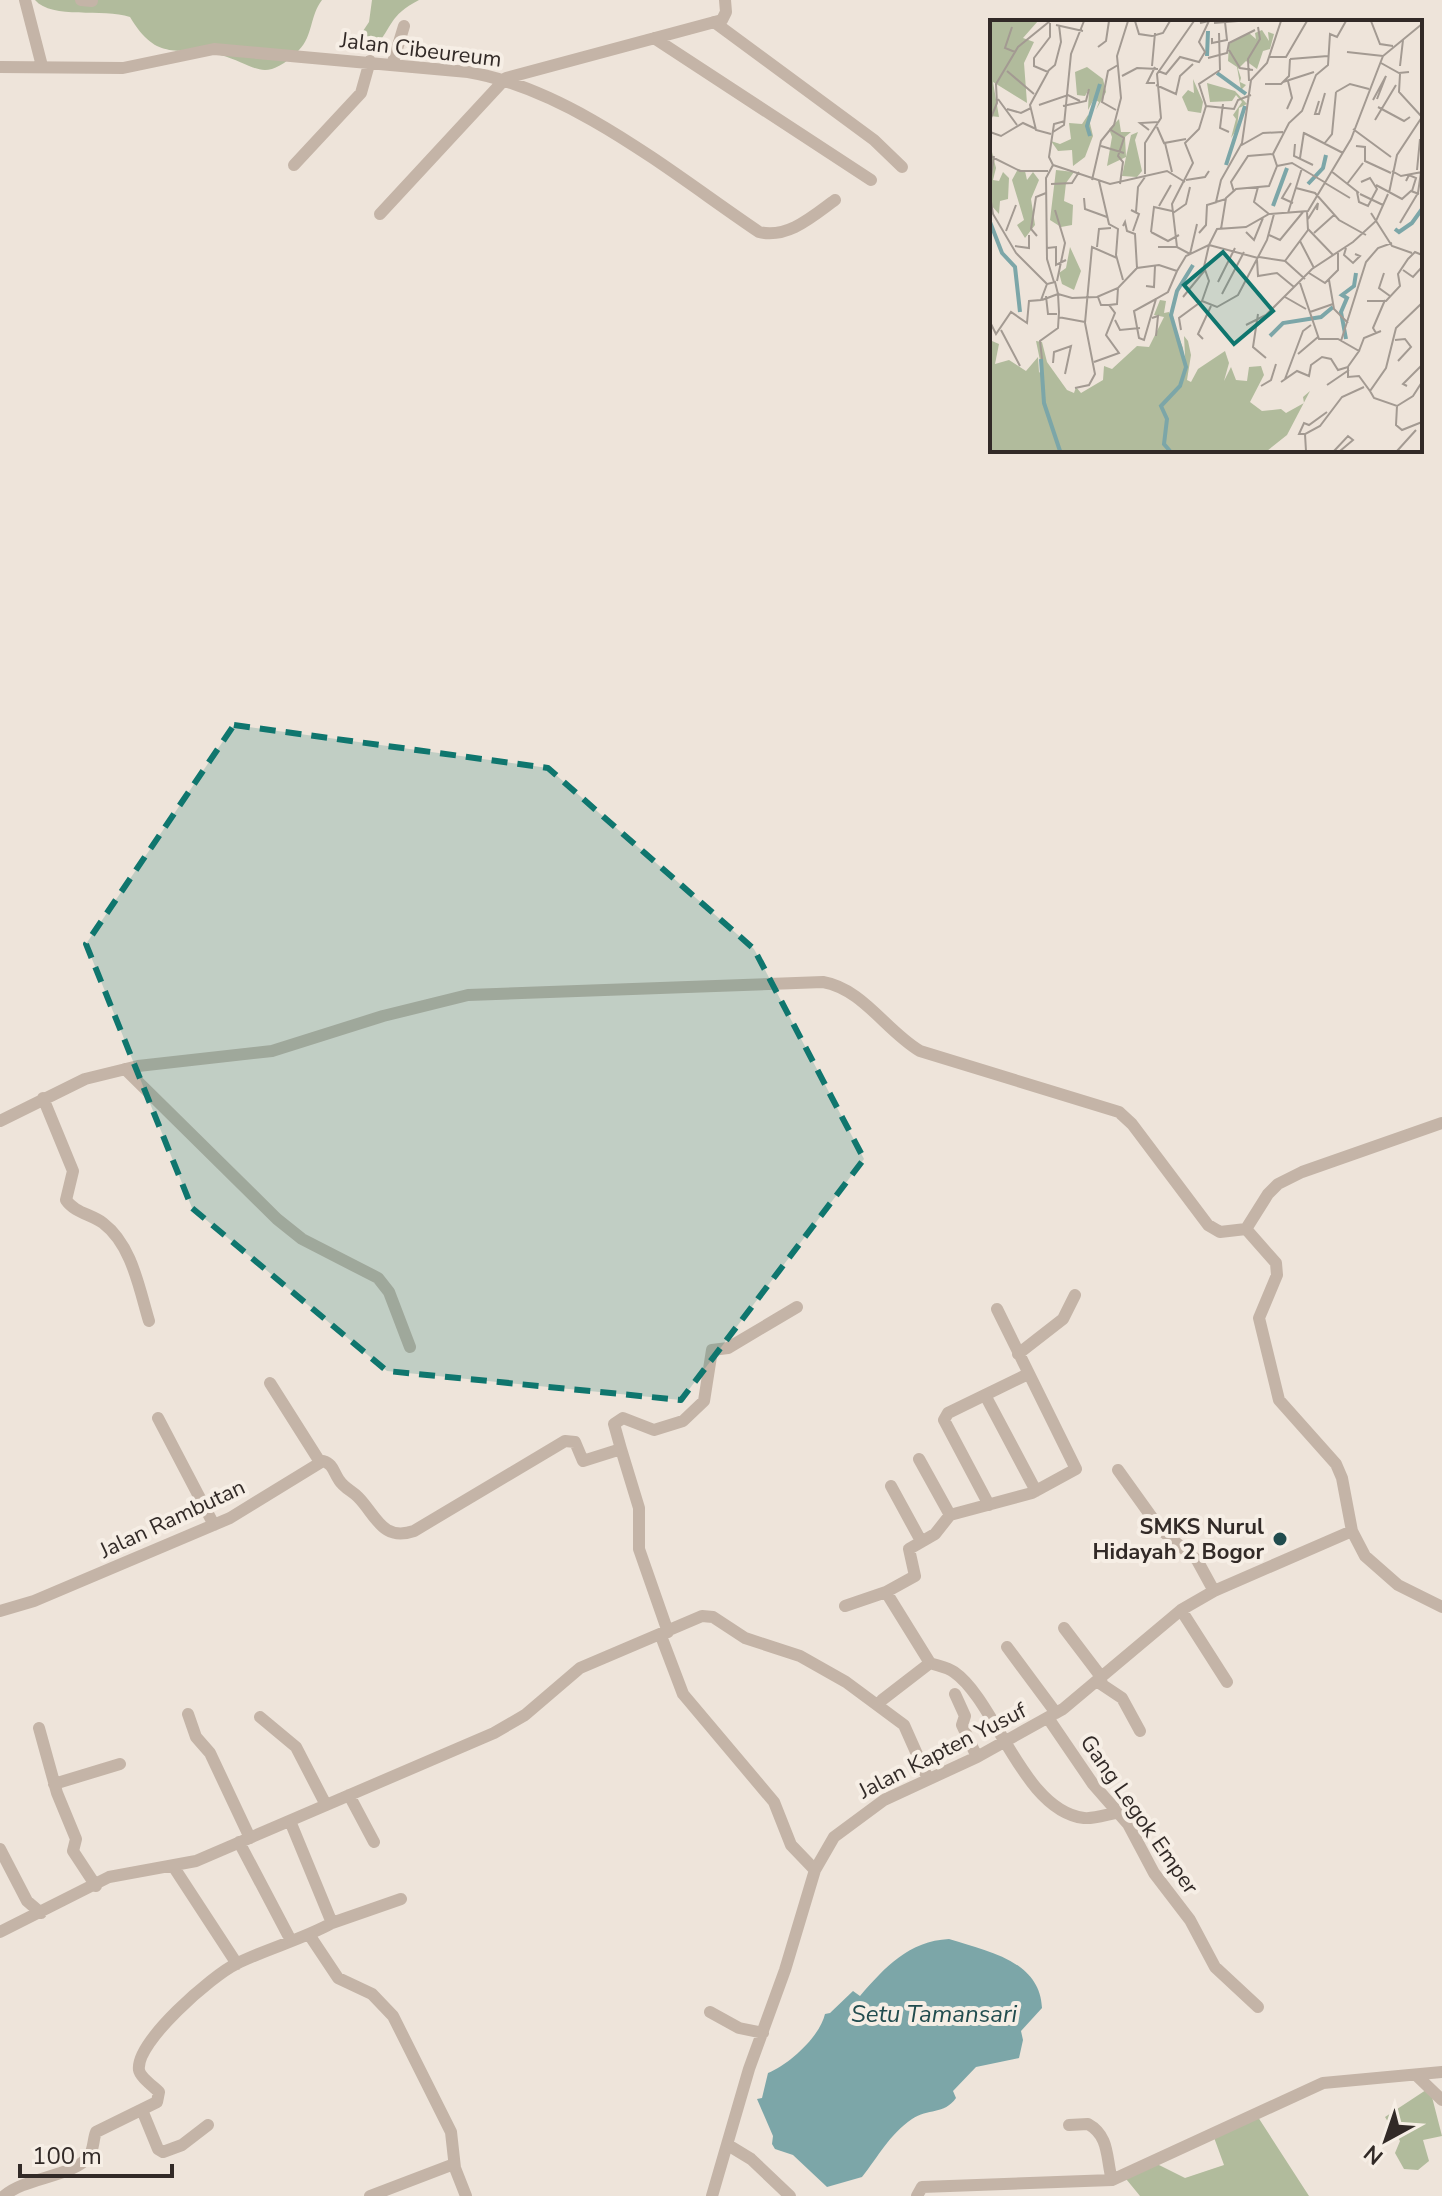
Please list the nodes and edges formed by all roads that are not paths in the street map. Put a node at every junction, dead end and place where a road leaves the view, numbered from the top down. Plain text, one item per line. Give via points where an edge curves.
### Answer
1 (25, 0) edge
2 (725, 0) edge
3 (714, 22) junction
4 (404, 26) dead end
5 (654, 38) junction
6 (370, 61) junction
7 (393, 62) junction
8 (42, 66) junction
9 (0, 67) edge
10 (506, 78) junction
11 (294, 165) dead end
12 (902, 167) dead end
13 (871, 180) dead end
14 (835, 200) dead end
15 (380, 214) dead end
16 (125, 1069) junction
17 (43, 1098) junction
18 (0, 1121) edge
19 (1442, 1123) edge
20 (1246, 1229) junction
21 (1075, 1295) dead end
22 (797, 1307) dead end
23 (997, 1309) dead end
24 (149, 1321) dead end
25 (410, 1347) dead end
26 (1018, 1354) junction
27 (1028, 1374) junction
28 (270, 1383) dead end
29 (985, 1395) junction
30 (158, 1418) dead end
31 (621, 1449) junction
32 (919, 1459) dead end
33 (320, 1462) junction
34 (1118, 1470) dead end
35 (891, 1486) dead end
36 (1036, 1491) junction
37 (989, 1505) junction
38 (950, 1515) junction
39 (214, 1525) junction
40 (1352, 1531) junction
41 (921, 1541) junction
42 (1214, 1591) junction
43 (886, 1592) junction
44 (845, 1606) dead end
45 (1442, 1607) edge
46 (1181, 1610) junction
47 (0, 1611) edge
48 (1064, 1628) dead end
49 (664, 1634) junction
50 (1007, 1647) dead end
51 (930, 1663) junction
52 (1100, 1680) junction
53 (1227, 1682) dead end
54 (955, 1694) dead end
55 (882, 1700) dead end
56 (188, 1714) dead end
57 (1052, 1716) junction
58 (260, 1717) dead end
59 (39, 1728) dead end
60 (1140, 1731) dead end
61 (1004, 1743) junction
62 (977, 1757) junction
63 (120, 1764) dead end
64 (928, 1779) junction
65 (54, 1784) junction
66 (349, 1795) junction
67 (326, 1805) junction
68 (1115, 1813) junction
69 (290, 1821) junction
70 (245, 1840) junction
71 (374, 1842) dead end
72 (0, 1849) edge
73 (173, 1866) junction
74 (815, 1870) junction
75 (96, 1886) junction
76 (401, 1899) dead end
77 (41, 1913) junction
78 (332, 1923) junction
79 (0, 1932) edge
80 (288, 1935) dead end
81 (310, 1936) junction
82 (237, 1964) junction
83 (1258, 2007) dead end
84 (710, 2012) dead end
85 (763, 2033) junction
86 (1442, 2072) edge
87 (1416, 2075) junction
88 (1442, 2100) edge
89 (142, 2110) junction
90 (208, 2125) dead end
91 (1069, 2125) dead end
92 (728, 2145) junction
93 (454, 2164) junction
94 (1112, 2180) junction
95 (4, 2196) edge
96 (370, 2196) edge
97 (466, 2196) edge
98 (712, 2196) edge
99 (790, 2196) edge
100 (917, 2196) edge

1 - 8 street
2 - 3 street via 725,17
3 - 5 street
3 - 12 street via 874,140
4 - 7 street
5 - 10 street
5 - 13 street
6 - 7 street, Jalan Cibeureum
6 - 8 street, Jalan Cibeureum via 214,49 123,68
6 - 11 street via 361,93
7 - 10 street, Jalan Cibeureum
8 - 9 street, Jalan Cibeureum
10 - 14 street, Jalan Cibeureum via 608,130 759,232 797,227
10 - 15 street
16 - 17 street
16 - 20 street via 272,1051 468,995 823,982 852,993 920,1051 1119,1112 1208,1225 1220,1232
16 - 25 street via 277,1219 302,1239 378,1278 389,1292
17 - 18 street
17 - 24 street via 73,1171 66,1200 119,1238
19 - 20 street via 1278,1184
20 - 40 street via 1276,1263 1277,1275 1259,1318 1279,1400 1336,1464
21 - 26 street via 1063,1319
22 - 31 street via 728,1348 712,1350 704,1401 683,1421 654,1430 623,1418 614,1424
23 - 26 street
26 - 27 street
27 - 29 street
27 - 36 street via 1076,1469
28 - 33 street
29 - 36 street
29 - 37 street via 944,1420
30 - 39 street
31 - 33 street via 583,1461 575,1442 565,1441 414,1531 394,1533 374,1520 342,1485 331,1464
31 - 49 street via 639,1508 639,1549
32 - 38 street
33 - 39 street, Jalan Rambutan
34 - 42 street via 1161,1530 1197,1560
35 - 41 street
36 - 37 street
37 - 38 street
38 - 41 street via 935,1534
39 - 47 street, Jalan Rambutan
40 - 42 street, Jalan Kapten Yusuf
40 - 45 street via 1377,1568
41 - 43 street via 908,1553 915,1576
42 - 46 street, Jalan Kapten Yusuf
43 - 44 street
43 - 51 street
46 - 52 street, Jalan Kapten Yusuf
46 - 53 street
48 - 52 street
49 - 64 street via 708,1615 745,1638 800,1656 904,1725
49 - 66 street via 580,1668 525,1715 494,1733
49 - 74 street via 683,1694 771,1798 791,1845
50 - 57 street, Gang Legok Emper
51 - 55 street
51 - 61 street via 962,1679
52 - 57 street, Jalan Kapten Yusuf
52 - 60 street via 1122,1698
54 - 62 street
56 - 70 street
57 - 61 street, Jalan Kapten Yusuf
57 - 68 street, Gang Legok Emper
58 - 67 street via 296,1747
59 - 65 street
61 - 62 street, Jalan Kapten Yusuf
61 - 68 street via 1037,1787 1065,1812 1090,1819
62 - 64 street, Jalan Kapten Yusuf
63 - 65 street
64 - 74 street, Jalan Kapten Yusuf via 856,1817 827,1845
65 - 75 street via 76,1839 73,1851
66 - 67 street
66 - 71 street
67 - 69 street
68 - 83 street, Gang Legok Emper via 1128,1824 1215,1967
69 - 70 street
69 - 78 street
70 - 73 street
70 - 80 street
72 - 77 street via 27,1901
73 - 75 street via 115,1875
73 - 82 street
74 - 85 street, Jalan Kapten Yusuf
75 - 77 street
76 - 78 street
77 - 79 street
78 - 81 street
81 - 82 street
81 - 93 street via 338,1978 372,1994 393,2016 451,2132
82 - 89 street via 198,1991 150,2042 139,2071 160,2097
84 - 85 street via 739,2028
85 - 92 street, Jalan Kapten Yusuf
86 - 87 street
87 - 88 street
87 - 94 street via 1315,2086
89 - 90 street via 161,2152 182,2145
89 - 95 street via 96,2132 92,2151 82,2163
91 - 94 street via 1088,2124 1100,2133
92 - 98 street, Jalan Kapten Yusuf
92 - 99 street
93 - 96 street
93 - 97 street
94 - 100 street via 922,2187

